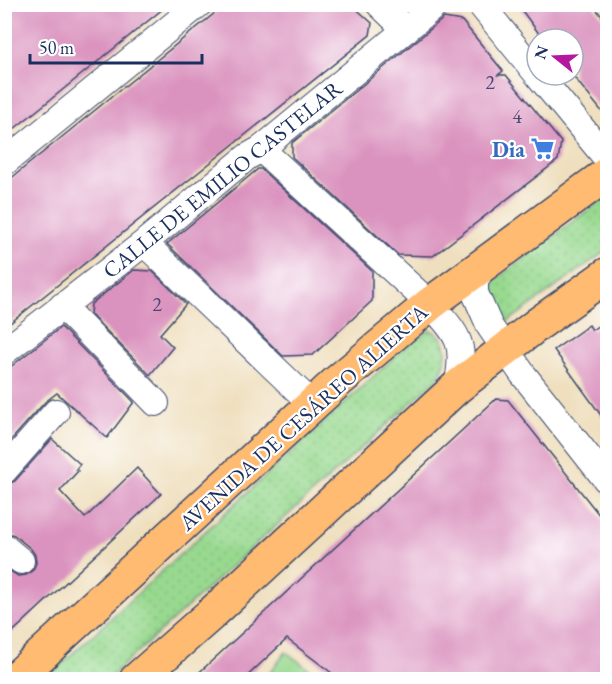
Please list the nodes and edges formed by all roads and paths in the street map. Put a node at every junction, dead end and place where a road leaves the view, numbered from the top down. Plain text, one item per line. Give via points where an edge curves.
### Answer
1 (199, 4) edge
2 (379, 4) edge
3 (437, 4) edge
4 (480, 4) edge
5 (406, 30) junction
6 (525, 60) edge
7 (547, 87) edge
8 (261, 149) junction
9 (608, 160) edge
10 (4, 163) edge
11 (608, 173) edge
12 (144, 243) junction
13 (484, 265) junction
14 (608, 274) edge
15 (430, 304) junction
16 (62, 306) junction
17 (506, 350) junction
18 (4, 352) edge
19 (457, 387) junction
20 (156, 403) dead end
21 (312, 404) junction
22 (56, 412) dead end
23 (4, 471) edge
24 (608, 482) edge
25 (14, 680) edge
26 (136, 680) edge

1 - 10 street
2 - 5 street
3 - 5 street, CALLE DE EMILIO CASTELAR
4 - 6 street
5 - 8 street, CALLE DE EMILIO CASTELAR
7 - 9 street
8 - 12 street, CALLE DE EMILIO CASTELAR
8 - 15 street
11 - 13 main road, AVENIDA DE CESÁREO ALIERTA
12 - 16 street, CALLE DE EMILIO CASTELAR
12 - 21 street
13 - 15 main road, AVENIDA DE CESÁREO ALIERTA
13 - 17 street via 475,281 475,293 490,327
14 - 17 main road
15 - 19 street via 461,344
15 - 21 main road, AVENIDA DE CESÁREO ALIERTA
16 - 18 street, CALLE DE EMILIO CASTELAR
16 - 20 street
17 - 19 main road
17 - 24 street
19 - 26 main road
21 - 25 main road, AVENIDA DE CESÁREO ALIERTA
22 - 23 street

